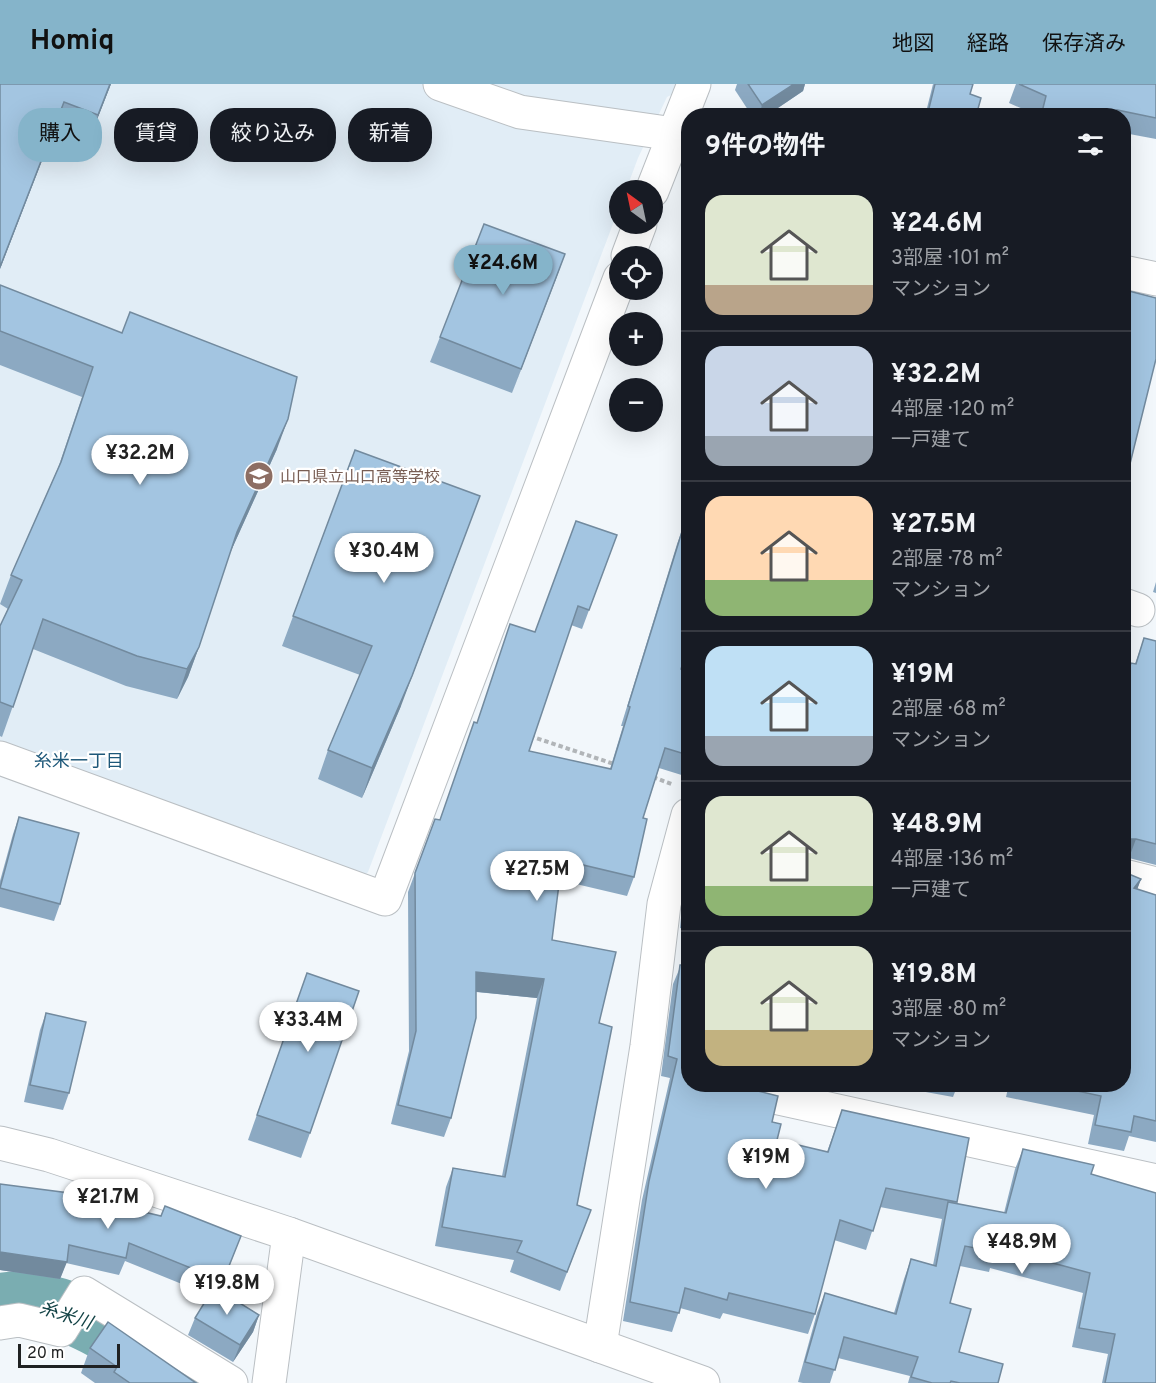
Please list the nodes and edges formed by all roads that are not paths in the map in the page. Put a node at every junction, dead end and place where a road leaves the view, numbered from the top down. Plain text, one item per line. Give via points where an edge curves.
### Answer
1 (440, 84) edge
2 (694, 84) edge
3 (688, 108) edge
4 (681, 136) edge
5 (657, 180) edge
6 (1131, 274) edge
7 (1156, 279) edge
8 (612, 300) edge
9 (0, 758) edge
10 (681, 811) edge
11 (1131, 878) edge
12 (1156, 884) edge
13 (754, 1092) edge
14 (0, 1143) edge
15 (1156, 1181) edge
16 (289, 1234) junction
17 (0, 1323) edge
18 (600, 1346) junction
19 (231, 1383) edge
20 (269, 1383) edge
21 (703, 1383) edge

1 - 4 street via 520,112
2 - 3 street
4 - 5 street
6 - 7 street
8 - 9 street via 385,899
10 - 18 street
11 - 12 street
13 - 15 street
14 - 16 street via 49,1155
16 - 18 street
16 - 20 street
17 - 19 street via 19,1320 61,1330 84,1293
18 - 21 street

